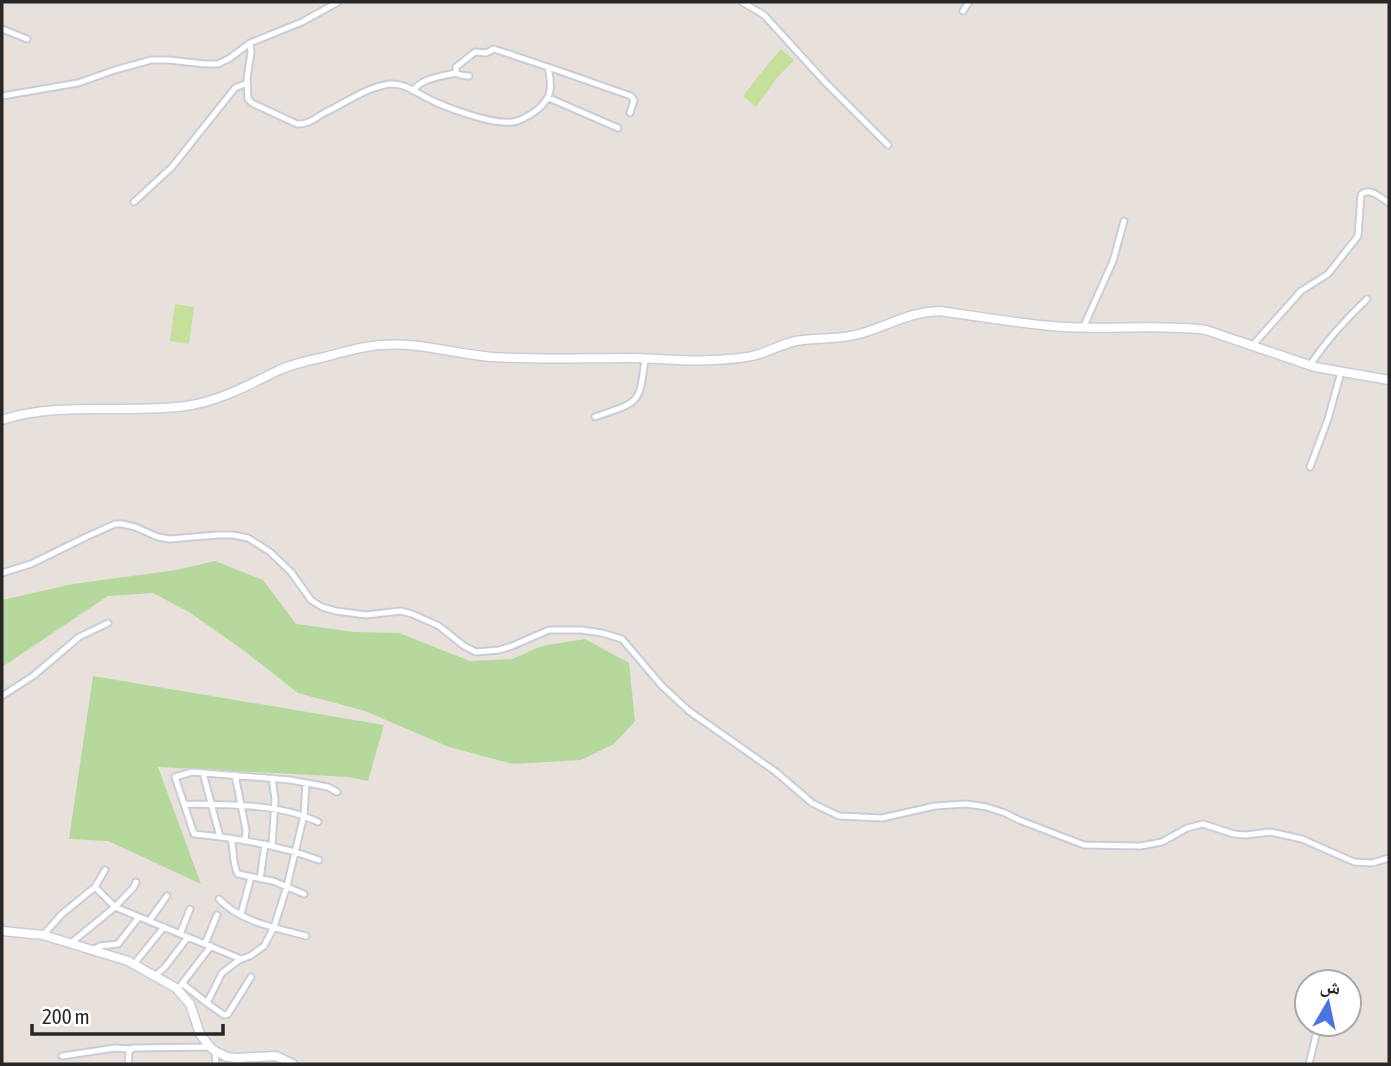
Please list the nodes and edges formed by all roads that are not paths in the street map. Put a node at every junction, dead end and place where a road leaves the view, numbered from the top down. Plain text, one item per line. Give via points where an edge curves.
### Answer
1 (338, 2) edge
2 (742, 2) edge
3 (969, 2) edge
4 (963, 11) dead end
5 (2, 29) edge
6 (27, 39) dead end
7 (250, 43) junction
8 (548, 67) junction
9 (456, 73) junction
10 (469, 76) dead end
11 (247, 83) junction
12 (413, 90) junction
13 (2, 96) edge
14 (549, 98) junction
15 (629, 113) dead end
16 (618, 128) dead end
17 (888, 145) dead end
18 (134, 202) dead end
19 (1389, 203) edge
20 (1124, 221) dead end
21 (1367, 299) dead end
22 (1083, 328) junction
23 (1252, 346) junction
24 (645, 359) junction
25 (1310, 366) junction
26 (1341, 372) junction
27 (1389, 380) edge
28 (596, 417) dead end
29 (2, 420) edge
30 (1310, 467) dead end
31 (2, 573) edge
32 (108, 623) dead end
33 (2, 696) edge
34 (203, 773) junction
35 (235, 775) junction
36 (272, 778) junction
37 (306, 783) junction
38 (337, 792) dead end
39 (184, 804) junction
40 (211, 805) junction
41 (240, 806) junction
42 (275, 809) junction
43 (304, 815) junction
44 (318, 822) dead end
45 (220, 837) junction
46 (231, 838) junction
47 (245, 841) junction
48 (265, 844) junction
49 (272, 846) junction
50 (295, 851) junction
51 (1389, 858) edge
52 (319, 860) dead end
53 (105, 870) dead end
54 (251, 877) junction
55 (260, 879) junction
56 (136, 882) dead end
57 (287, 886) junction
58 (95, 887) junction
59 (304, 894) dead end
60 (167, 896) dead end
61 (219, 899) dead end
62 (115, 907) junction
63 (190, 909) dead end
64 (241, 914) junction
65 (217, 915) dead end
66 (139, 917) junction
67 (149, 921) junction
68 (274, 927) junction
69 (164, 928) junction
70 (2, 931) edge
71 (180, 934) junction
72 (43, 935) junction
73 (306, 936) dead end
74 (188, 937) junction
75 (71, 943) junction
76 (208, 945) junction
77 (93, 950) junction
78 (242, 959) junction
79 (134, 964) junction
80 (156, 975) junction
81 (251, 977) dead end
82 (180, 986) junction
83 (207, 1003) junction
84 (1316, 1038) edge
85 (130, 1049) junction
86 (212, 1049) junction
87 (62, 1056) dead end
88 (128, 1064) edge
89 (216, 1064) edge
90 (293, 1064) edge
91 (1310, 1064) edge

1 - 7 street
2 - 17 street via 764,15
3 - 4 street
5 - 6 street
7 - 11 street
7 - 13 street via 218,64 151,60 78,83
8 - 9 street via 494,49 475,52 456,67
8 - 14 street
8 - 15 street via 631,96 634,104
9 - 10 street
9 - 12 street via 425,81
11 - 12 street via 252,103 297,124 383,85 400,84
11 - 18 street via 235,88 172,167
12 - 14 street via 454,109 501,122 525,118
14 - 16 street
19 - 23 street via 1372,192 1361,195 1357,236 1328,274 1301,291
20 - 22 street via 1113,261
21 - 25 street
22 - 23 street via 1206,330
22 - 24 street via 940,311 903,317 850,336 800,340 742,358
23 - 25 street
24 - 28 street via 638,397
24 - 29 street via 489,357 411,345 378,345 281,369 241,389 189,405 40,412
25 - 26 street
26 - 27 street
26 - 30 street
31 - 51 street via 115,524 170,539 248,538 270,552 322,607 366,615 412,614 476,652 512,646 549,630 570,629 622,639 689,711 768,766 811,803 839,816 882,818 966,804 1005,813 1084,845 1141,846 1203,824 1234,834 1270,832 1302,839 1354,862
32 - 33 street via 79,637
34 - 35 street
34 - 39 street via 175,778
34 - 40 street
35 - 36 street
35 - 41 street
36 - 37 street
36 - 42 street
37 - 38 street
37 - 43 street
39 - 40 street
39 - 45 street via 194,834
40 - 41 street
40 - 45 street
41 - 42 street
41 - 47 street
42 - 43 street
42 - 49 street
43 - 44 street
43 - 50 street
45 - 46 street
46 - 47 street
46 - 54 street via 234,868
47 - 48 street
48 - 49 street
48 - 55 street
49 - 50 street
50 - 52 street
50 - 57 street
53 - 58 street
54 - 55 street
54 - 64 street
55 - 57 street
56 - 62 street
57 - 59 street
57 - 68 street
58 - 62 street
58 - 72 street
60 - 67 street
61 - 64 street
62 - 66 street
62 - 75 street
63 - 71 street
64 - 68 street
65 - 76 street
66 - 67 street
66 - 77 street via 118,944
67 - 69 street
68 - 73 street
68 - 78 street via 264,946
69 - 71 street
69 - 79 street
70 - 72 street
71 - 74 street
72 - 75 street
74 - 76 street
74 - 80 street
75 - 77 street
76 - 78 street
76 - 82 street
77 - 79 street
78 - 83 street via 222,974
79 - 80 street
80 - 82 street
81 - 83 street via 228,1014
82 - 83 street
82 - 86 street via 200,1034
84 - 91 street
85 - 86 street
85 - 87 street
85 - 88 street
86 - 89 street
86 - 90 street via 237,1059 276,1056

